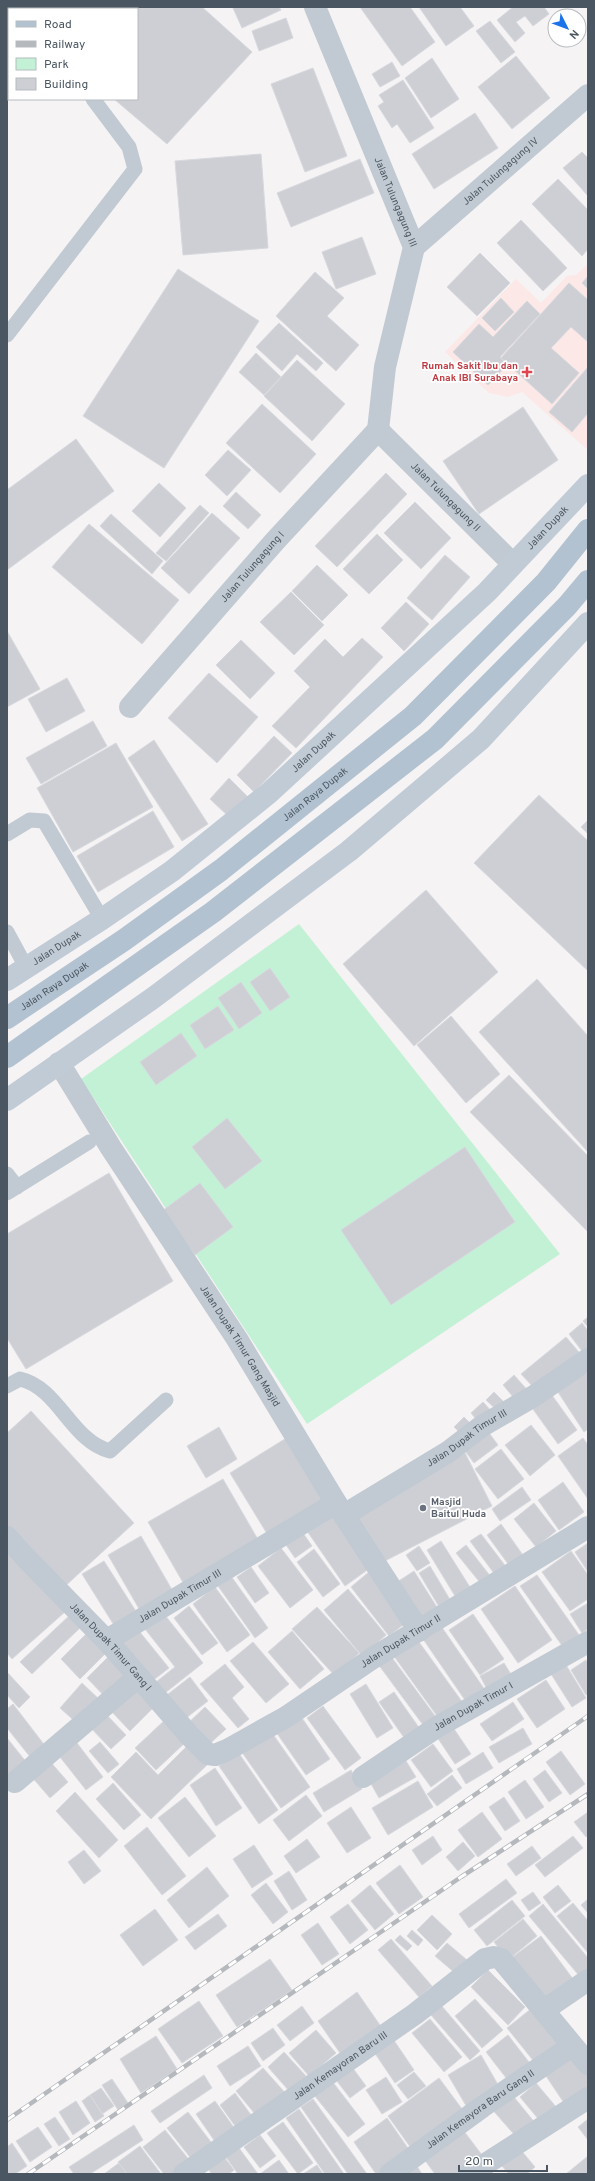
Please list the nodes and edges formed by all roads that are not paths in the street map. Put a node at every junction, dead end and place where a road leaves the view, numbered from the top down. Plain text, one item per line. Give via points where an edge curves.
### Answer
1 (315, 7) edge
2 (588, 95) edge
3 (94, 100) edge
4 (414, 248) junction
5 (7, 335) edge
6 (378, 430) junction
7 (588, 485) edge
8 (587, 532) edge
9 (513, 564) junction
10 (588, 581) edge
11 (588, 623) edge
12 (130, 707) dead end
13 (242, 814) junction
14 (7, 834) edge
15 (257, 839) junction
16 (102, 919) junction
17 (7, 932) edge
18 (26, 967) junction
19 (7, 980) edge
20 (7, 1018) edge
21 (7, 1058) edge
22 (59, 1063) junction
23 (7, 1100) edge
24 (89, 1142) dead end
25 (7, 1174) edge
26 (12, 1190) edge
27 (588, 1359) edge
28 (7, 1386) edge
29 (166, 1400) dead end
30 (340, 1509) junction
31 (588, 1527) edge
32 (7, 1537) edge
33 (419, 1631) junction
34 (107, 1640) junction
35 (588, 1642) edge
36 (138, 1677) junction
37 (215, 1755) joint
38 (363, 1777) dead end
39 (15, 1782) dead end
40 (588, 1980) edge
41 (544, 2010) junction
42 (572, 2046) junction
43 (588, 2064) edge
44 (588, 2098) edge
45 (184, 2174) edge
46 (390, 2174) edge
47 (470, 2174) edge

1 - 4 street, Jalan Tulungagung III
2 - 4 street, Jalan Tulungagung IV
3 - 5 lane via 129,147 134,169
4 - 6 street, Jalan Tulungagung III via 385,367
6 - 9 street, Jalan Tulungagung II
6 - 12 street, Jalan Tulungagung I via 275,541
7 - 9 main road, Jalan Dupak
8 - 15 main road, Jalan Raya Dupak via 546,582 413,716
9 - 13 main road, Jalan Dupak via 475,603
10 - 21 main road via 567,606 434,739 213,912
11 - 22 main road via 481,739 349,852 153,998
13 - 15 main road
13 - 16 main road, Jalan Dupak via 172,870
14 - 16 lane via 30,820 44,821
15 - 20 main road, Jalan Raya Dupak via 221,870 124,940
16 - 18 main road, Jalan Dupak
17 - 18 lane
18 - 19 main road, Jalan Dupak
22 - 23 main road
22 - 30 street, Jalan Dupak Timur Gang Masjid via 111,1148 237,1339
24 - 26 lane
25 - 26 lane
27 - 30 street, Jalan Dupak Timur III via 534,1396 482,1426 448,1452
28 - 29 lane via 20,1379 31,1382 44,1392 89,1442 110,1451
30 - 33 street, Jalan Dupak Timur Gang Masjid
30 - 34 street, Jalan Dupak Timur III
31 - 33 street, Jalan Dupak Timur II
32 - 34 street, Jalan Dupak Timur Gang I
33 - 37 street, Jalan Dupak Timur II via 373,1658 286,1717
34 - 36 street, Jalan Dupak Timur Gang I
35 - 38 street, Jalan Dupak Timur I via 437,1727
36 - 37 street, Jalan Dupak Timur Gang I via 189,1736 208,1754
36 - 39 street
40 - 41 street
41 - 42 street
41 - 45 street, Jalan Kemayoran Baru III via 501,1959 485,1959 415,2014
42 - 43 street
42 - 46 street, Jalan Kemayora Baru Gang II
44 - 47 street

